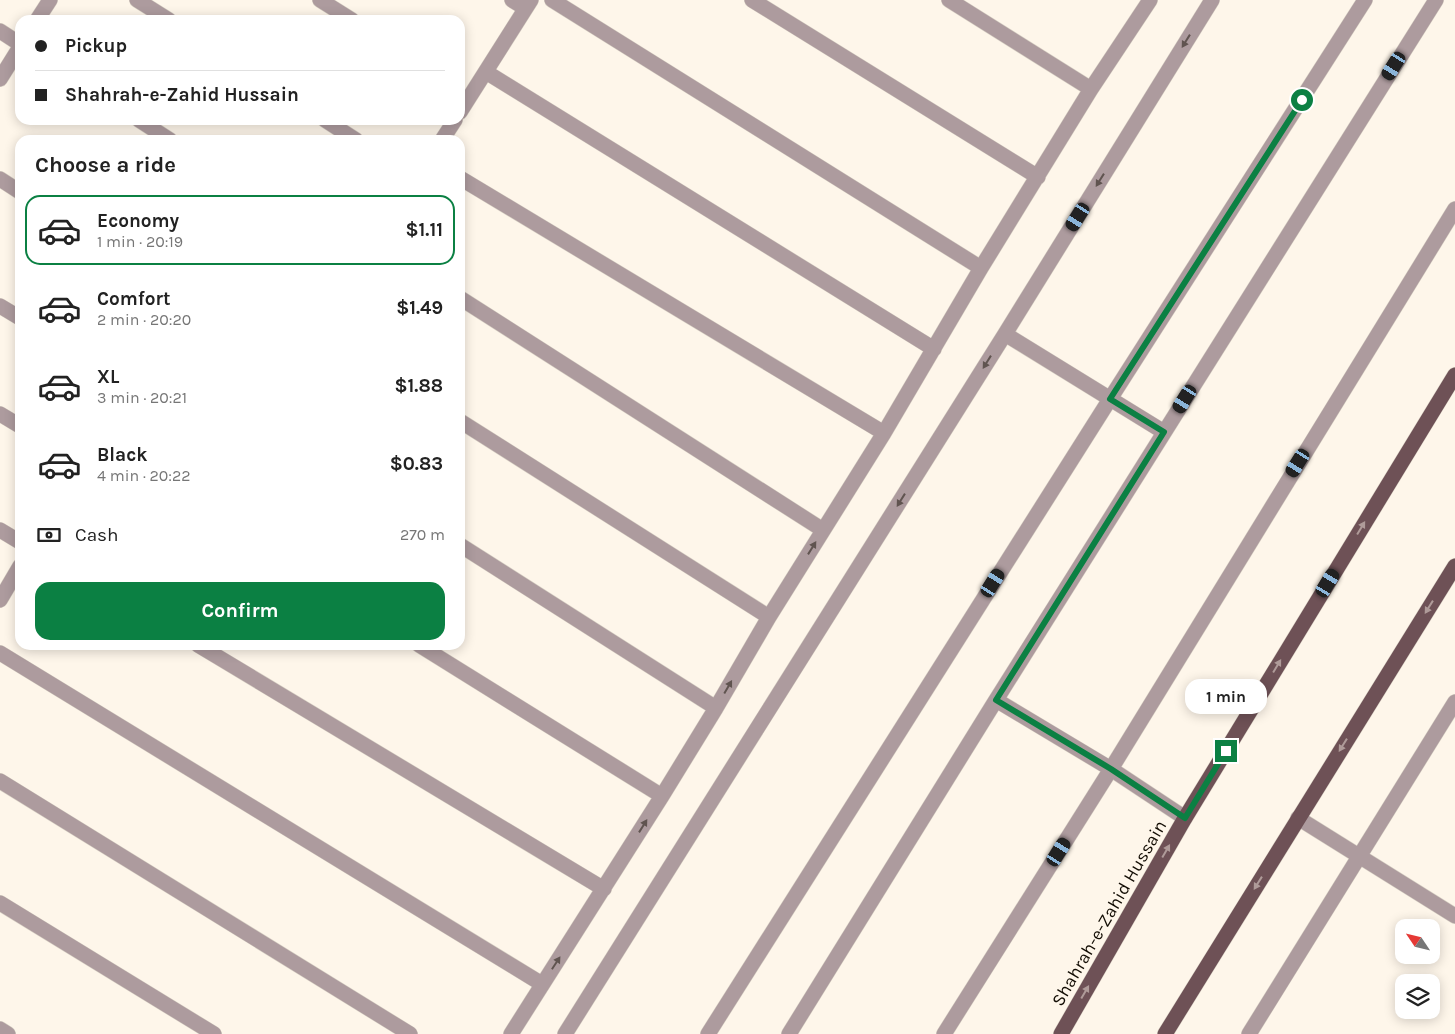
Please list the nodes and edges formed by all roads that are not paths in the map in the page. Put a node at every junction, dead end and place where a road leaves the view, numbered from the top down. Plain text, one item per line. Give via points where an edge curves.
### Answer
1 (50, 0) edge
2 (137, 0) edge
3 (320, 0) edge
4 (512, 0) edge
5 (552, 0) edge
6 (752, 0) edge
7 (948, 0) edge
8 (1212, 0) edge
9 (1366, 0) edge
10 (1436, 0) edge
11 (1147, 1) edge
12 (528, 4) edge
13 (40, 15) edge
14 (160, 15) edge
15 (344, 15) edge
16 (0, 31) edge
17 (15, 42) edge
18 (15, 54) edge
19 (486, 72) junction
20 (0, 79) edge
21 (1091, 88) junction
22 (465, 92) edge
23 (147, 125) edge
24 (333, 125) edge
25 (162, 135) edge
26 (348, 135) edge
27 (1038, 177) junction
28 (0, 179) edge
29 (465, 181) edge
30 (15, 189) edge
31 (1455, 209) edge
32 (981, 268) junction
33 (465, 301) edge
34 (0, 306) edge
35 (15, 315) edge
36 (1005, 334) junction
37 (934, 349) junction
38 (1455, 375) edge
39 (1110, 399) junction
40 (0, 414) edge
41 (15, 423) edge
42 (465, 424) edge
43 (1164, 432) junction
44 (884, 433) junction
45 (0, 530) edge
46 (823, 530) junction
47 (15, 539) edge
48 (465, 548) edge
49 (15, 574) edge
50 (1452, 575) edge
51 (0, 600) edge
52 (769, 616) junction
53 (206, 650) edge
54 (427, 650) edge
55 (0, 652) edge
56 (996, 700) junction
57 (1455, 702) edge
58 (716, 708) junction
59 (1111, 769) junction
60 (0, 780) edge
61 (662, 796) junction
62 (1185, 818) junction
63 (1298, 818) junction
64 (1359, 858) junction
65 (604, 889) junction
66 (0, 903) edge
67 (1455, 916) edge
68 (542, 984) junction
69 (0, 1029) edge
70 (8, 1034) edge
71 (214, 1034) edge
72 (410, 1034) edge
73 (512, 1034) edge
74 (565, 1034) edge
75 (708, 1034) edge
76 (789, 1034) edge
77 (944, 1034) edge
78 (1061, 1034) edge
79 (1165, 1034) edge
80 (1249, 1034) edge

1 - 13 street
2 - 14 street
3 - 15 street
4 - 12 street
5 - 32 street
6 - 27 street
7 - 21 street
8 -> 36 street
9 - 39 street
10 - 43 street
11 - 21 street
12 - 19 street
16 - 17 street
18 - 20 street
19 - 22 street
19 - 37 street
21 - 27 street
23 - 25 street
24 - 26 street
27 - 32 street
28 - 30 street
29 - 44 street
31 - 59 street
32 - 37 street
33 - 46 street
34 - 35 street
36 - 39 street
36 -> 74 street
37 - 44 street
62 -> 38 main road, Shahrah-e-Zahid Hussain
39 - 43 street
39 - 75 street
40 - 41 street
42 - 52 street
43 - 56 street
44 - 46 street
45 - 47 street
52 -> 46 street
48 - 58 street
49 - 51 street
50 -> 63 main road
58 -> 52 street
53 - 65 street
54 - 61 street
55 - 68 street
56 - 59 street
56 - 76 street
57 - 64 street
58 - 61 street
59 - 62 street
59 - 77 street
60 - 72 street
65 -> 61 street
78 -> 62 main road, Shahrah-e-Zahid Hussain
63 - 64 street
63 -> 79 main road
64 - 67 street
64 - 80 street
68 -> 65 street
66 - 71 street
68 - 73 street
69 - 70 street

